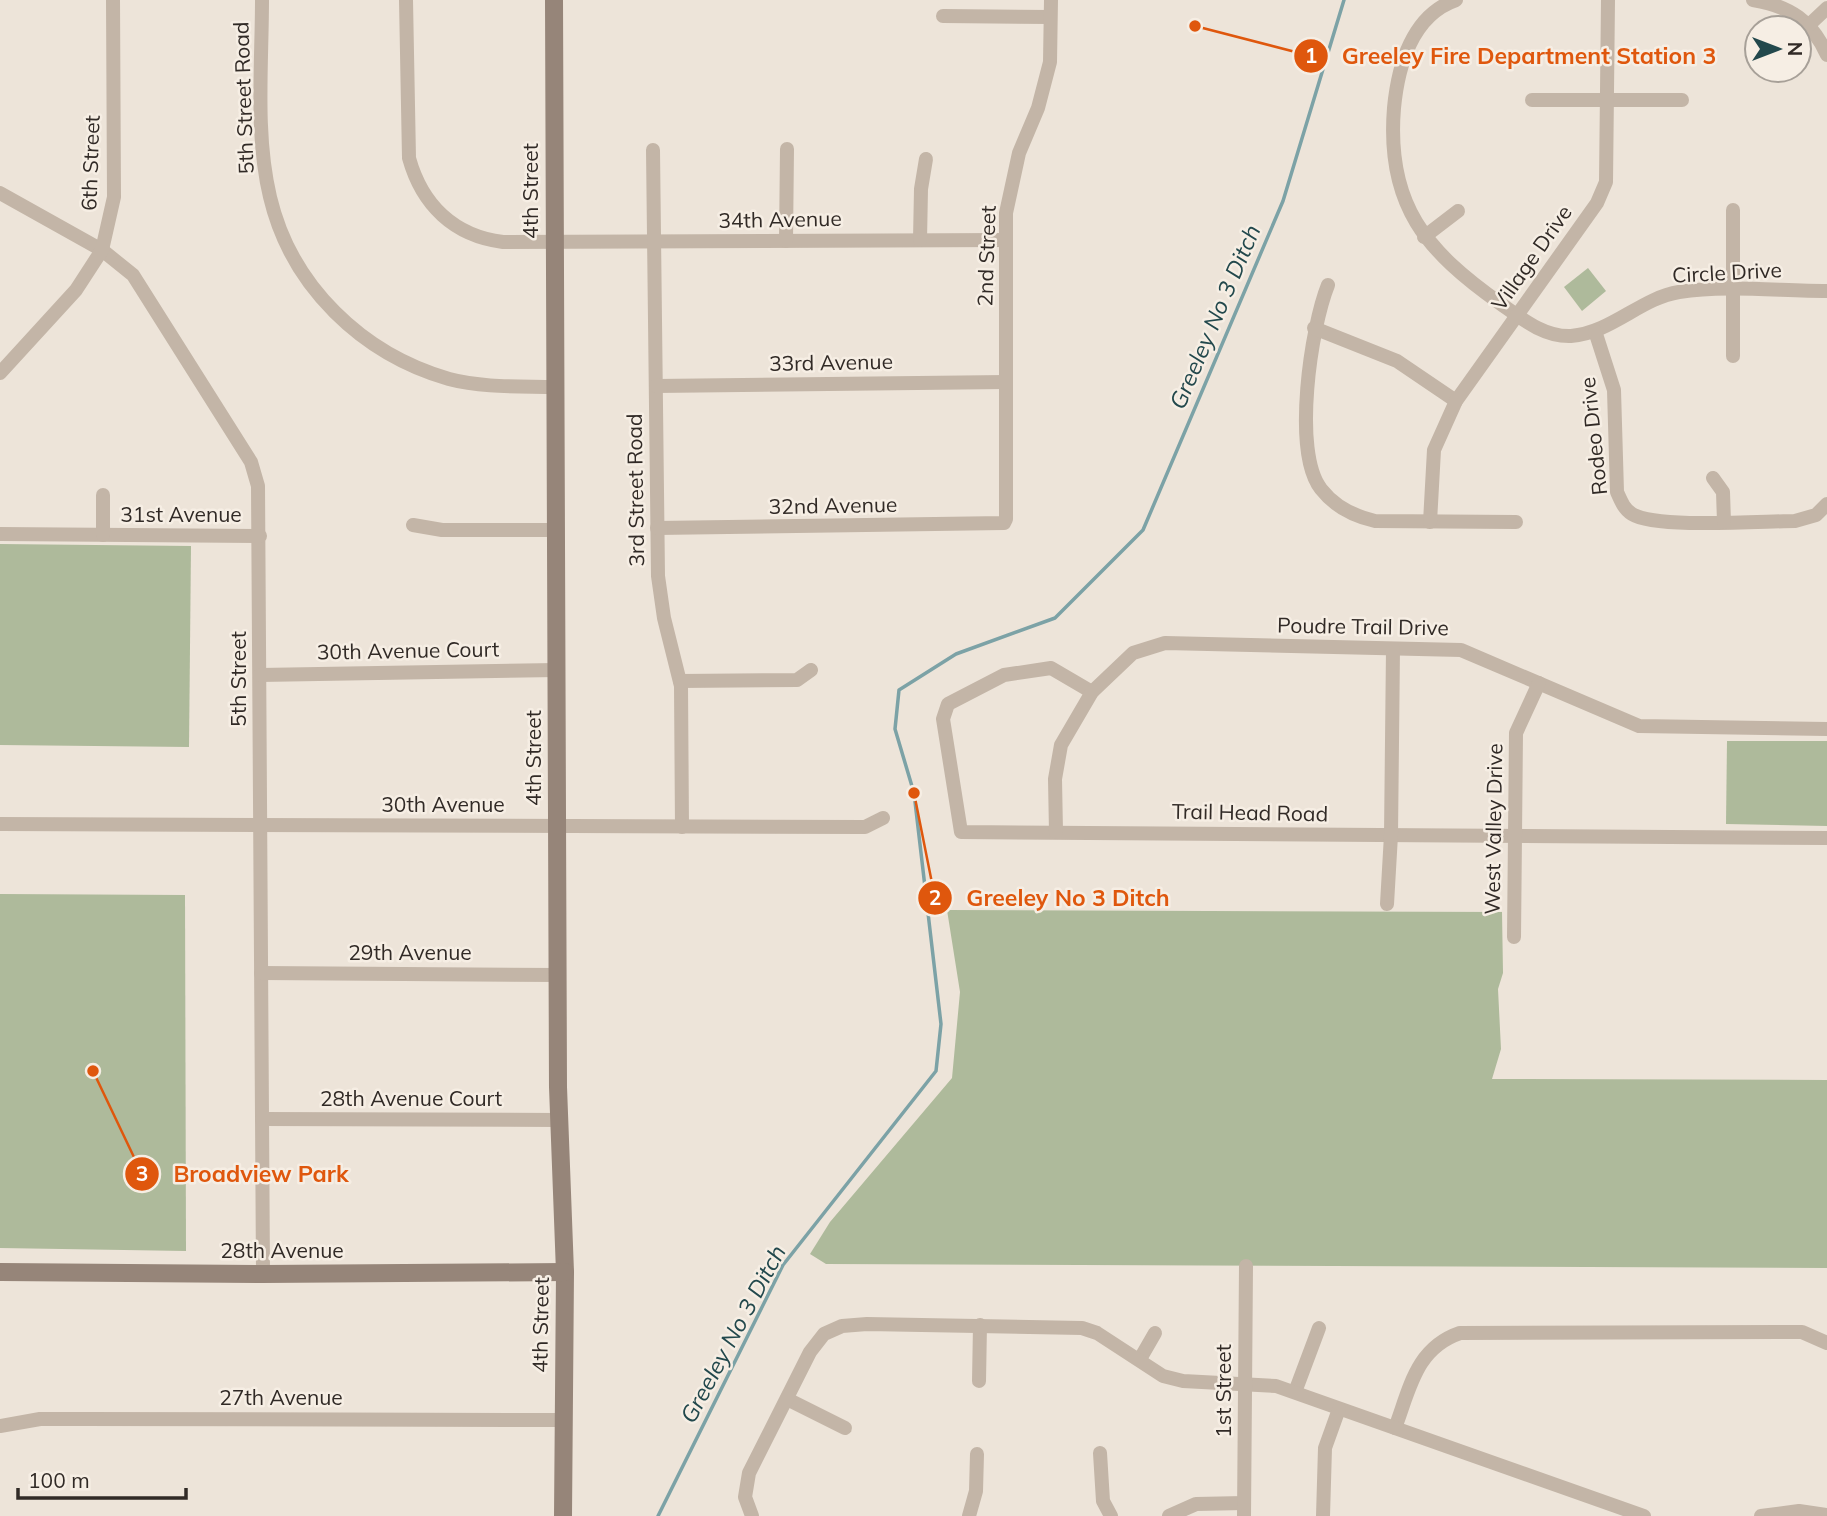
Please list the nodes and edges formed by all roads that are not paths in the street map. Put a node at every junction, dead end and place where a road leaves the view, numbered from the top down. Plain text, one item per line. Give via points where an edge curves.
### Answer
1 (113, 0) edge
2 (262, 0) edge
3 (405, 0) edge
4 (554, 0) edge
5 (1051, 0) edge
6 (1456, 0) edge
7 (1608, 0) edge
8 (1753, 0) edge
9 (1827, 8) edge
10 (1793, 14) edge
11 (943, 16) dead end
12 (1051, 17) junction
13 (1813, 21) edge
14 (1813, 29) edge
15 (1827, 55) edge
16 (1532, 100) dead end
17 (1682, 100) dead end
18 (1607, 101) junction
19 (787, 149) dead end
20 (653, 150) dead end
21 (926, 159) dead end
22 (0, 193) edge
23 (1732, 210) dead end
24 (1458, 211) dead end
25 (1424, 237) junction
26 (920, 240) junction
27 (1006, 240) junction
28 (786, 241) junction
29 (554, 242) junction
30 (654, 243) junction
31 (102, 250) junction
32 (1328, 285) dead end
33 (1732, 290) junction
34 (1827, 291) edge
35 (1516, 315) junction
36 (1314, 328) junction
37 (1595, 331) junction
38 (1732, 356) dead end
39 (0, 372) edge
40 (1006, 382) junction
41 (656, 386) junction
42 (555, 387) junction
43 (1457, 401) junction
44 (1713, 478) dead end
45 (103, 495) dead end
46 (1827, 504) edge
47 (1006, 519) joint
48 (1430, 522) junction
49 (1516, 522) dead end
50 (1724, 522) junction
51 (413, 525) dead end
52 (657, 528) junction
53 (556, 530) junction
54 (0, 534) edge
55 (103, 535) junction
56 (260, 536) junction
57 (1393, 649) junction
58 (556, 670) junction
59 (811, 670) dead end
60 (260, 675) junction
61 (680, 681) junction
62 (1539, 683) junction
63 (1092, 692) junction
64 (1827, 729) edge
65 (883, 818) dead end
66 (0, 824) edge
67 (261, 825) junction
68 (557, 826) junction
69 (682, 827) junction
70 (1056, 832) junction
71 (1391, 835) junction
72 (1513, 836) junction
73 (1827, 838) edge
74 (1387, 904) dead end
75 (1514, 937) dead end
76 (261, 972) junction
77 (558, 975) junction
78 (262, 1119) junction
79 (559, 1120) junction
80 (1246, 1266) dead end
81 (0, 1272) edge
82 (565, 1272) junction
83 (263, 1274) junction
84 (980, 1325) junction
85 (1319, 1328) dead end
86 (1155, 1333) dead end
87 (1827, 1343) edge
88 (1140, 1359) junction
89 (979, 1381) dead end
90 (1244, 1382) junction
91 (1295, 1392) junction
92 (787, 1399) junction
93 (1339, 1409) junction
94 (563, 1420) junction
95 (0, 1426) edge
96 (845, 1428) dead end
97 (1395, 1428) junction
98 (1100, 1453) dead end
99 (977, 1454) dead end
100 (1244, 1510) edge
101 (1827, 1515) edge
102 (563, 1516) edge
103 (752, 1516) edge
104 (969, 1516) edge
105 (1111, 1516) edge
106 (1169, 1516) edge
107 (1323, 1516) edge
108 (1644, 1516) edge
109 (1761, 1516) edge

1 - 31 street, 6th Street via 114,197
2 - 42 street, 5th Street Road via 264,157 270,197 282,234 308,282 344,322 401,361 450,379 491,386
3 - 29 street, 34th Avenue via 407,147 422,192 445,219 471,235 503,242
4 - 29 main road, 4th Street
5 - 12 street, 2nd Street
6 - 25 street via 1441,5 1420,27 1404,58 1396,97 1396,170 1401,194
7 - 18 street, Village Drive
8 - 10 street
9 - 13 street
11 - 12 street
12 - 27 street, 2nd Street via 1049,62 1038,108 1019,153 1006,213
14 - 15 street
16 - 18 street
17 - 18 street
18 - 35 street, Village Drive via 1606,182 1597,203
19 - 28 street
20 - 30 street, 3rd Street Road
21 - 26 street
22 - 31 street, 5th Street
23 - 33 street
24 - 25 street
25 - 35 street via 1468,282
26 - 27 street, 34th Avenue
26 - 28 street, 34th Avenue
27 - 40 street, 2nd Street
28 - 30 street, 34th Avenue
29 - 30 street, 34th Avenue
29 - 42 main road, 4th Street
30 - 41 street, 3rd Street Road
31 - 39 street, 6th Street via 76,289
31 - 56 street, 5th Street via 134,275 251,462 258,486
32 - 36 street
33 - 34 street, Circle Drive
33 - 37 street, Circle Drive via 1665,296
33 - 38 street
35 - 37 street via 1554,335
35 - 43 street, Village Drive
36 - 43 street via 1397,361
36 - 48 street via 1308,430 1315,478 1338,506 1357,517
37 - 50 street, Rodeo Drive via 1614,390 1615,476 1623,506 1646,520
40 - 41 street, 33rd Avenue
40 - 47 street, 2nd Street
41 - 52 street, 3rd Street Road
42 - 53 main road, 4th Street
43 - 48 street, Village Drive via 1434,450
44 - 50 street via 1723,492
45 - 55 street, 31st Avenue
46 - 50 street, Rodeo Drive via 1816,515 1795,521
47 - 52 street, 32nd Avenue via 990,525
48 - 49 street
51 - 53 street via 442,530
52 - 61 street, 3rd Street Road via 664,618
53 - 58 main road, 4th Street
54 - 55 street, 31st Avenue
55 - 56 street, 31st Avenue
56 - 60 street, 5th Street
57 - 62 street, Poudre Trail Drive via 1461,650
57 - 63 street, Poudre Trail Drive via 1165,643 1133,653
57 - 71 street
58 - 60 street, 30th Avenue Court
58 - 68 main road, 4th Street
59 - 61 street via 797,680
60 - 67 street, 5th Street
61 - 69 street, 3rd Street Road
62 - 64 street, Poudre Trail Drive via 1639,726
62 - 72 street, West Valley Drive via 1516,733
63 - 70 street, Poudre Trail Drive via 1061,745 1055,779
63 - 70 street, Trail Head Road via 1051,668 1003,675 948,704 944,711 961,832
65 - 69 street, 30th Avenue via 865,827
66 - 67 street, 30th Avenue
67 - 68 street, 30th Avenue
67 - 76 street, 5th Street
68 - 69 street, 30th Avenue
68 - 77 main road, 4th Street
70 - 71 street, Trail Head Road
71 - 72 street, Trail Head Road
71 - 74 street
72 - 73 street, Trail Head Road
72 - 75 street, West Valley Drive
76 - 77 street, 29th Avenue
76 - 78 street, 5th Street
77 - 79 main road, 4th Street
78 - 79 street, 28th Avenue Court
78 - 83 street, 5th Street
79 - 82 main road, 4th Street
80 - 90 street, 1st Street
81 - 83 main road, 28th Avenue
82 - 83 main road, 28th Avenue
82 - 94 main road, 4th Street
84 - 88 street via 1082,1328
84 - 89 street
84 - 92 street via 867,1324 831,1330 810,1352
85 - 91 street
86 - 88 street
87 - 97 street via 1802,1332 1460,1333 1442,1339 1426,1352
88 - 90 street via 1163,1376 1183,1381
90 - 91 street
90 - 100 street, 1st Street
91 - 93 street
92 - 96 street
92 - 103 street via 749,1473 745,1497
93 - 97 street
93 - 107 street via 1325,1448
94 - 95 street, 27th Avenue via 40,1419
94 - 102 main road, 4th Street
97 - 108 street
98 - 105 street via 1103,1501
99 - 104 street via 976,1491
100 - 106 street via 1196,1504
101 - 109 street via 1799,1511

